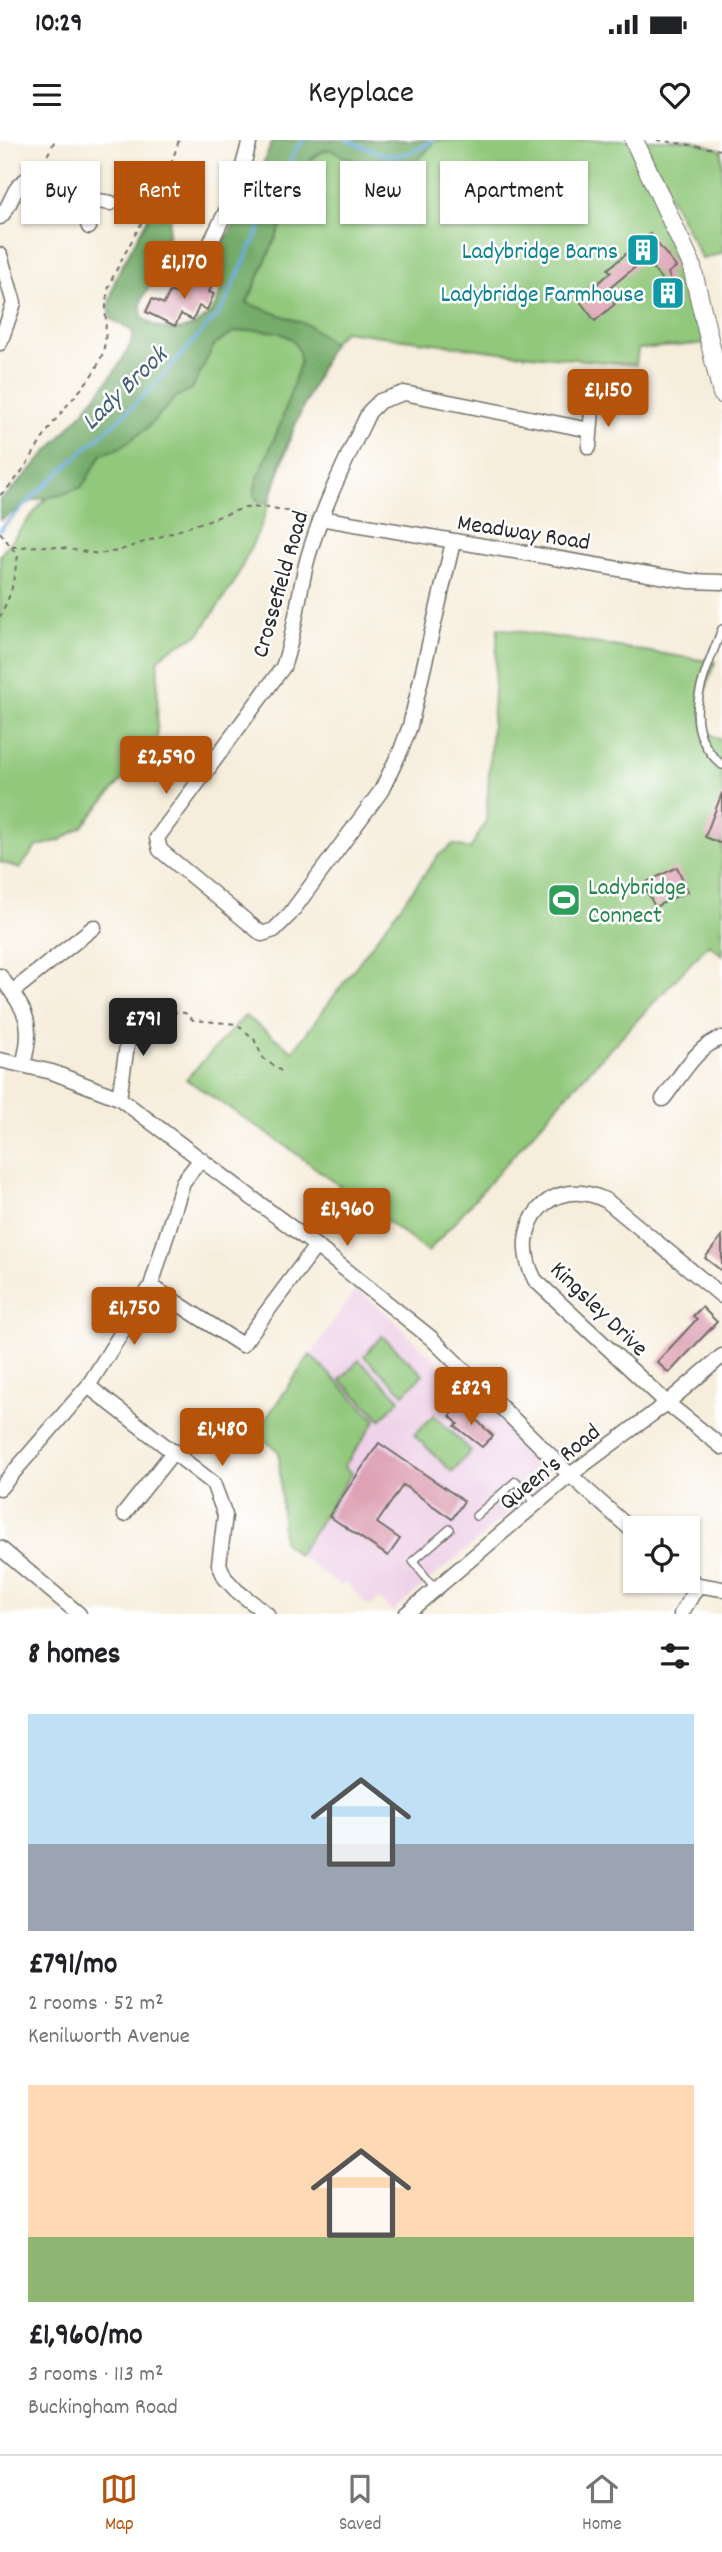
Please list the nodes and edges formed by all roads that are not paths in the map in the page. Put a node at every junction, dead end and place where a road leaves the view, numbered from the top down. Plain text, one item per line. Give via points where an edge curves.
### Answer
1 (250, 140) edge
2 (634, 140) edge
3 (21, 184) edge
4 (100, 201) edge
5 (111, 203) dead end
6 (0, 217) edge
7 (88, 224) edge
8 (89, 227) dead end
9 (0, 255) edge
10 (201, 262) dead end
11 (0, 343) edge
12 (720, 372) edge
13 (722, 394) edge
14 (592, 410) dead end
15 (590, 429) junction
16 (590, 447) dead end
17 (320, 519) junction
18 (453, 542) junction
19 (722, 582) edge
20 (722, 629) edge
21 (722, 765) edge
22 (94, 926) dead end
23 (0, 976) edge
24 (12, 992) junction
25 (160, 1010) road end
26 (722, 1038) edge
27 (0, 1060) edge
28 (23, 1065) junction
29 (119, 1097) junction
30 (663, 1098) dead end
31 (201, 1159) junction
32 (316, 1246) junction
33 (151, 1286) junction
34 (722, 1296) edge
35 (722, 1356) edge
36 (88, 1386) junction
37 (667, 1404) junction
38 (722, 1447) edge
39 (174, 1451) junction
40 (570, 1475) junction
41 (0, 1488) edge
42 (536, 1503) junction
43 (124, 1514) dead end
44 (476, 1516) dead end
45 (623, 1522) edge
46 (450, 1529) dead end
47 (0, 1548) edge
48 (700, 1583) edge
49 (435, 1589) junction
50 (722, 1589) edge
51 (689, 1593) edge
52 (79, 1614) edge
53 (267, 1614) edge
54 (405, 1614) edge
55 (681, 1614) edge

1 - 10 street via 236,191
2 - 12 street via 691,263
3 - 6 street
4 - 5 street
7 - 8 street
9 - 11 street via 14,303
12 - 13 street
14 - 15 street
15 - 16 street
15 - 17 street, Crossefield Road via 404,393 380,401 369,412
17 - 18 street, Meadway Road
17 - 18 street, Crossefield Road via 283,667 157,838 160,850 262,934 274,930 290,914 381,791 410,726
18 - 19 street, Meadway Road via 689,581
20 - 21 lane via 695,709 701,737
22 - 24 street
23 - 24 street
24 - 28 street via 29,1022
25 - 29 street via 143,1009 131,1020
26 - 30 street via 712,1041 694,1059
27 - 28 street
28 - 29 street
29 - 31 street
31 - 32 street
31 - 33 street via 183,1182
32 - 33 street via 242,1345
32 - 40 street via 431,1338
33 - 36 street
34 - 37 street, Kingsley Drive via 607,1201 589,1192 571,1191 554,1197 529,1225 525,1262 535,1280
35 - 37 street, Queen's Road
36 - 39 street
36 - 41 street
37 - 38 street, Kingsley Drive
37 - 40 street, Queen's Road
39 - 43 street
39 - 53 street via 213,1483 221,1499 225,1515 219,1564 225,1578
40 - 42 street, Queen's Road
40 - 45 street
42 - 44 lane via 516,1481
42 - 49 street, Queen's Road
46 - 49 lane via 413,1561
47 - 52 street
48 - 50 street
49 - 54 street, Queen's Road
51 - 55 street

